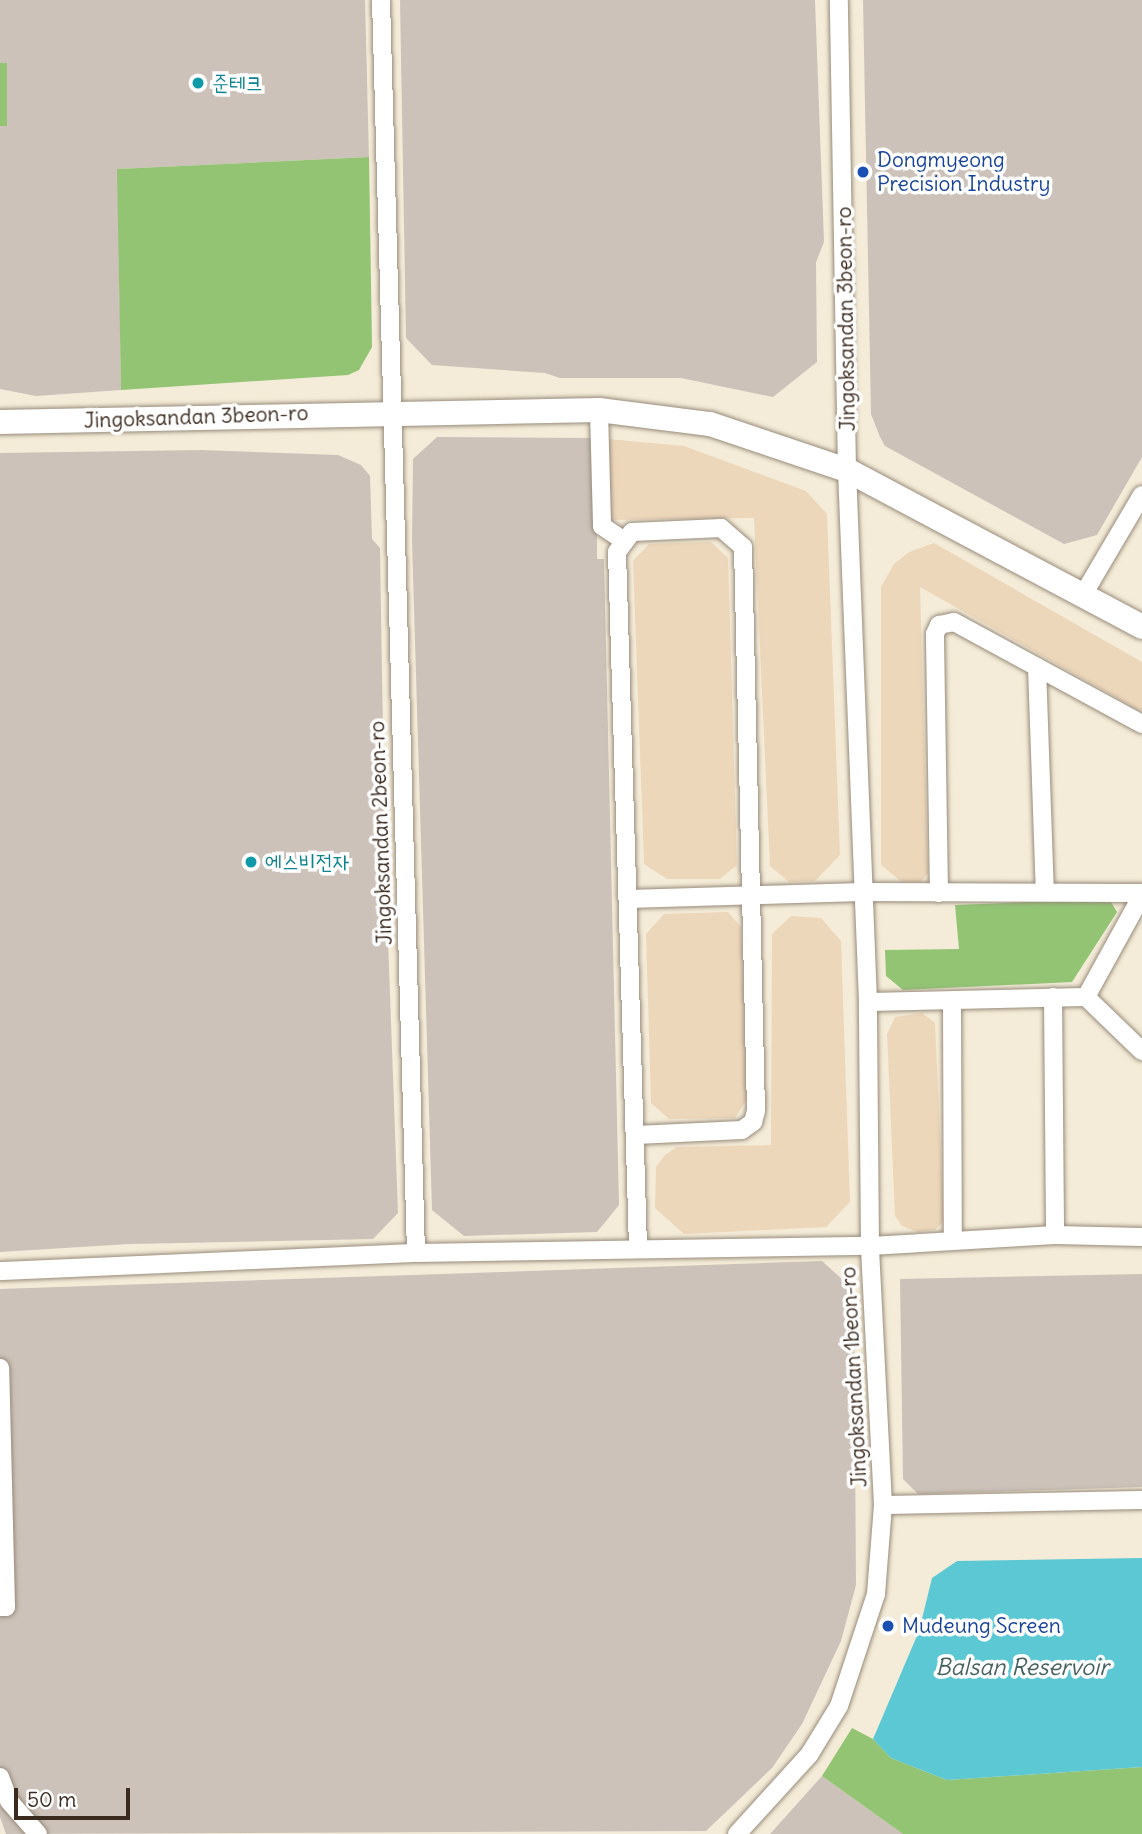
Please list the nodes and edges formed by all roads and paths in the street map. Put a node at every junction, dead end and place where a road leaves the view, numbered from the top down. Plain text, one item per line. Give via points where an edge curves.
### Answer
1 (381, 0) edge
2 (839, 0) edge
3 (599, 410) junction
4 (392, 412) junction
5 (0, 422) edge
6 (847, 470) junction
7 (1142, 495) edge
8 (623, 540) junction
9 (1083, 595) junction
10 (1142, 627) edge
11 (1037, 667) junction
12 (1142, 724) edge
13 (1045, 891) junction
14 (862, 892) junction
15 (939, 892) junction
16 (1142, 894) edge
17 (754, 897) junction
18 (628, 899) junction
19 (1053, 997) junction
20 (1086, 997) junction
21 (952, 1001) junction
22 (868, 1002) junction
23 (1142, 1051) edge
24 (636, 1135) junction
25 (1055, 1236) junction
26 (1142, 1237) edge
27 (953, 1240) junction
28 (870, 1245) junction
29 (638, 1249) junction
30 (416, 1253) junction
31 (0, 1271) edge
32 (0, 1368) edge
33 (1142, 1500) edge
34 (883, 1505) junction
35 (0, 1607) edge
36 (0, 1777) edge
37 (38, 1834) edge
38 (737, 1834) edge

1 - 4 street
2 - 6 street, Jingoksandan 3beon-ro
3 - 4 street, Jingoksandan 3beon-ro
3 - 6 street, Jingoksandan 3beon-ro via 710,424
3 - 8 street via 602,526
4 - 5 street, Jingoksandan 3beon-ro
4 - 30 street, Jingoksandan 2beon-ro
6 - 9 street, Jingoksandan 3beon-ro
6 - 14 street
7 - 9 street
8 - 17 street via 632,532 721,528 743,547
8 - 18 street via 617,552
9 - 10 street, Jingoksandan 3beon-ro
11 - 12 street
11 - 13 street
11 - 15 street via 954,622 939,625 935,634
13 - 15 street
13 - 16 street
14 - 15 street
14 - 17 street
14 - 22 street
16 - 20 street
17 - 18 street
17 - 24 street via 754,1122 742,1130
18 - 24 street
19 - 20 street
19 - 21 street
19 - 25 street
20 - 23 street
21 - 22 street
21 - 27 street
22 - 28 street
24 - 29 street
25 - 26 street
25 - 27 street
27 - 28 street
28 - 29 street
28 - 34 street, Jingoksandan 1beon-ro
29 - 30 street
30 - 31 street
32 - 35 street via 6,1607
33 - 34 street, Jingoksandan 1beon-ro
34 - 38 street, Jingoksandan 1beon-ro via 876,1594 839,1706 809,1755
36 - 37 street via 9,1801

